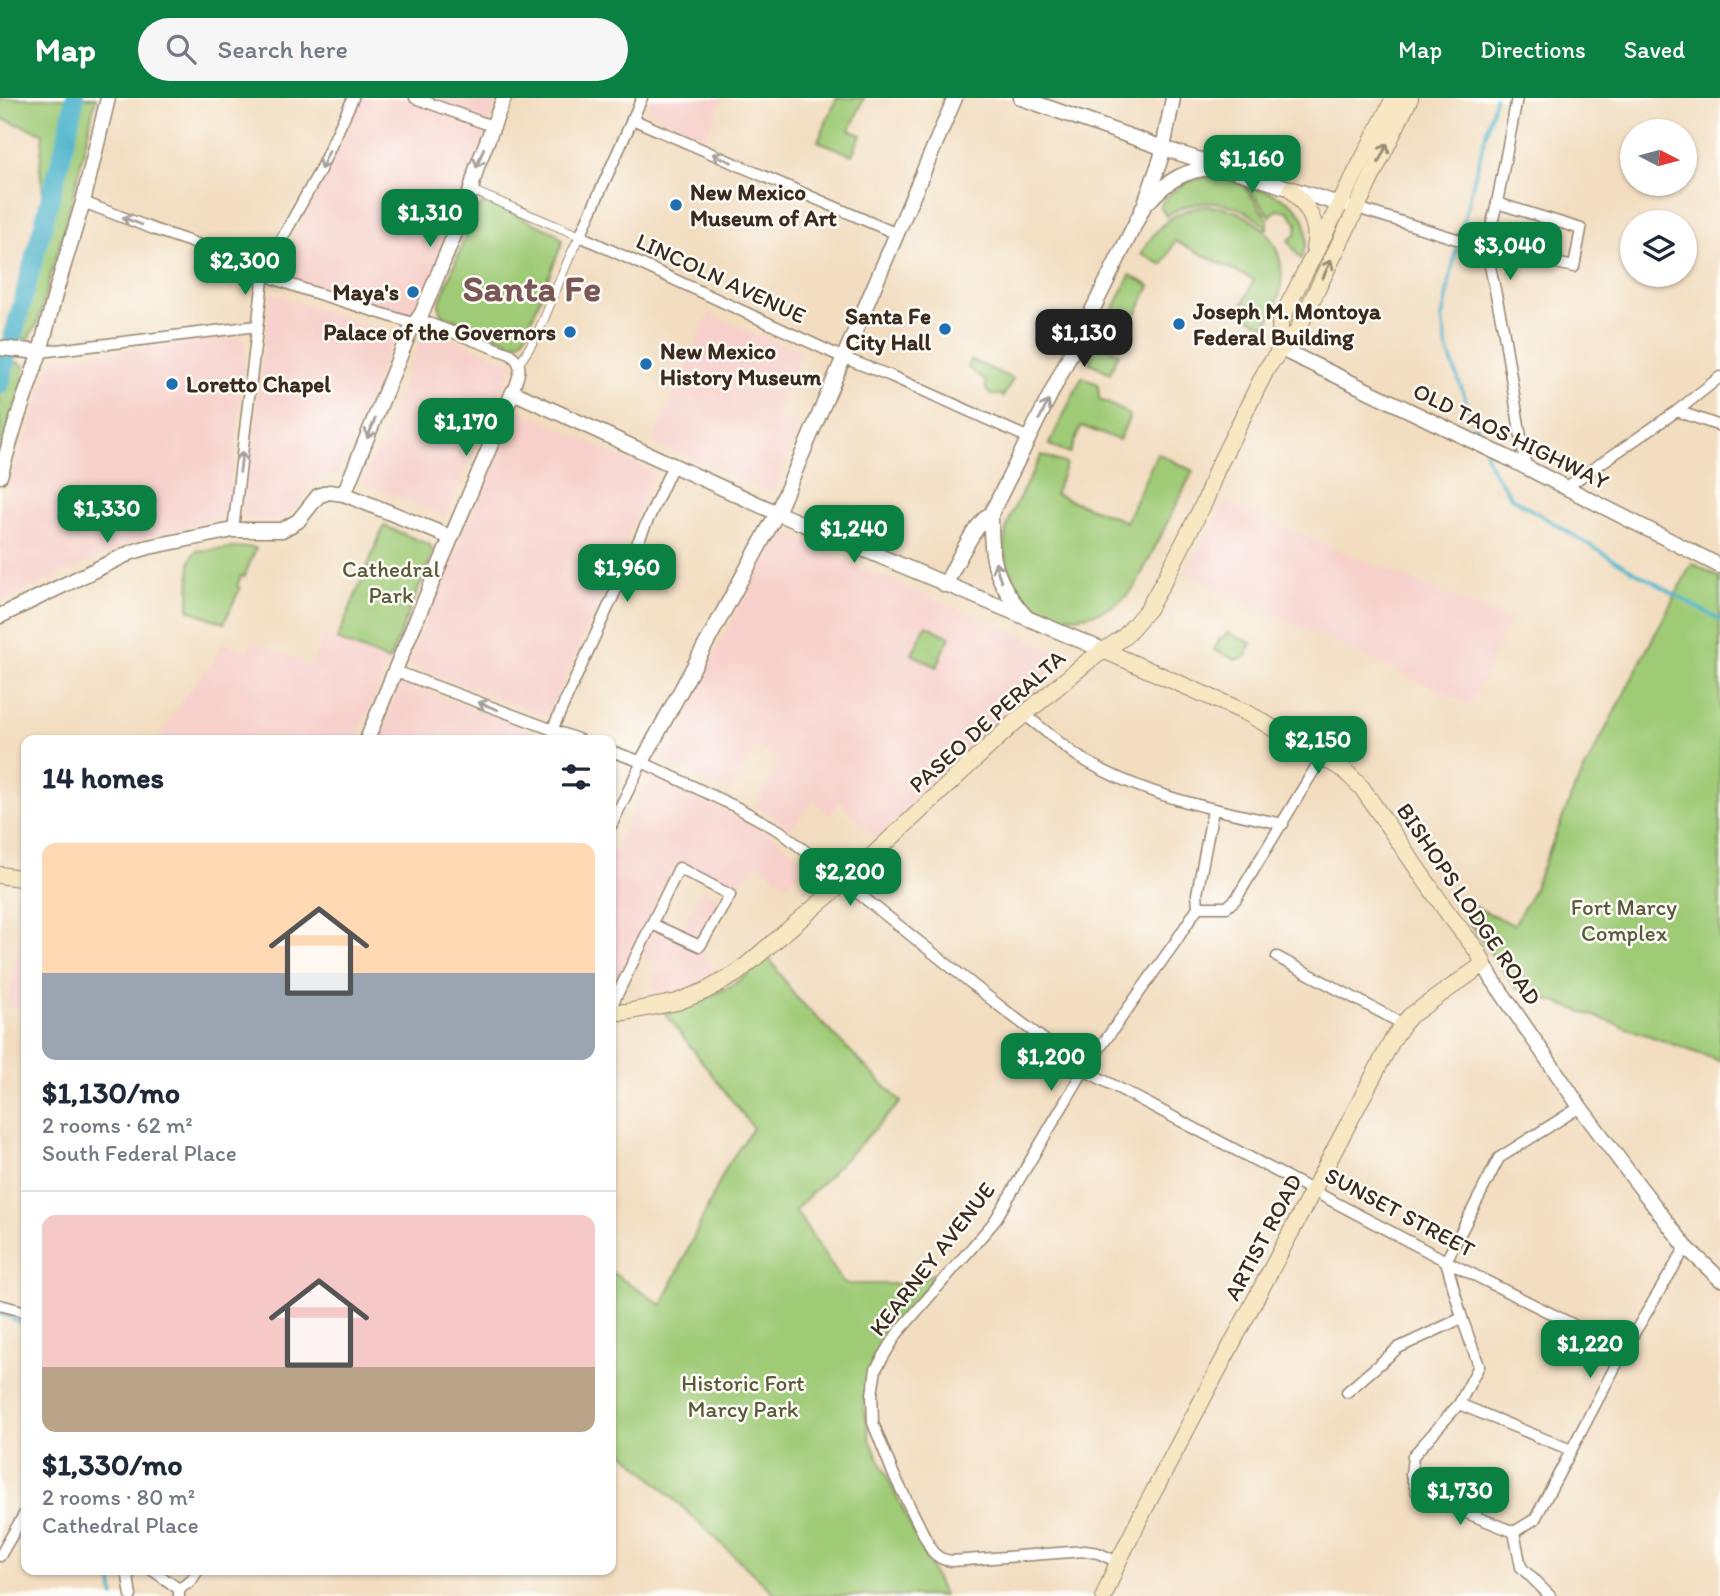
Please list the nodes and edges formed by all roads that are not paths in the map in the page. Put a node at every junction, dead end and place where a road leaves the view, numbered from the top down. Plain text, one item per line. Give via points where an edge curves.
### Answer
1 (108, 98) edge
2 (353, 98) edge
3 (415, 98) edge
4 (504, 98) edge
5 (642, 98) edge
6 (955, 98) edge
7 (1021, 98) edge
8 (1173, 98) edge
9 (1394, 98) edge
10 (1410, 98) edge
11 (1517, 98) edge
12 (632, 119) junction
13 (492, 126) junction
14 (1164, 148) junction
15 (1223, 167) junction
16 (1291, 188) junction
17 (471, 190) junction
18 (83, 202) junction
19 (1497, 203) junction
20 (1339, 204) junction
21 (1144, 206) junction
22 (1357, 208) junction
23 (897, 234) junction
24 (580, 236) junction
25 (1483, 247) junction
26 (1312, 257) junction
27 (264, 271) junction
28 (417, 321) junction
29 (257, 327) junction
30 (0, 348) edge
31 (1281, 349) junction
32 (34, 351) junction
33 (844, 358) junction
34 (519, 363) junction
35 (1720, 377) edge
36 (513, 392) junction
37 (1677, 411) junction
38 (1720, 426) edge
39 (1030, 438) junction
40 (673, 465) junction
41 (1526, 468) junction
42 (0, 476) edge
43 (1565, 488) junction
44 (344, 494) junction
45 (777, 513) junction
46 (990, 514) junction
47 (233, 530) junction
48 (450, 537) junction
49 (1720, 566) edge
50 (945, 585) junction
51 (0, 616) edge
52 (1030, 620) junction
53 (1103, 650) junction
54 (395, 671) junction
55 (1024, 714) junction
56 (552, 730) junction
57 (369, 735) edge
58 (566, 735) edge
59 (616, 753) edge
60 (1322, 757) junction
61 (642, 762) junction
62 (1213, 810) junction
63 (616, 816) edge
64 (1283, 824) junction
65 (0, 875) edge
66 (21, 878) edge
67 (843, 883) junction
68 (1198, 907) junction
69 (652, 924) junction
70 (1277, 957) dead end
71 (1484, 964) junction
72 (616, 999) edge
73 (616, 1010) edge
74 (1403, 1024) junction
75 (1084, 1070) junction
76 (1580, 1107) junction
77 (1313, 1190) junction
78 (1686, 1247) junction
79 (1446, 1261) junction
80 (1720, 1279) edge
81 (0, 1305) edge
82 (21, 1311) edge
83 (1462, 1318) junction
84 (1623, 1350) junction
85 (1347, 1392) dead end
86 (1459, 1404) junction
87 (1571, 1450) junction
88 (21, 1520) edge
89 (1514, 1532) junction
90 (0, 1556) edge
91 (1118, 1562) junction
92 (128, 1575) edge
93 (158, 1575) edge
94 (195, 1575) edge
95 (179, 1592) edge
96 (131, 1596) edge
97 (1104, 1596) edge
98 (1550, 1596) edge

1 - 18 street
2 -> 27 street via 319,172
3 - 13 street
4 - 13 street
5 - 12 street
6 - 23 street
7 - 14 street
8 - 14 street
9 - 20 main road
22 -> 10 main road, PASEO DE PERALTA
11 - 19 street
23 -> 12 street
12 - 24 street
13 -> 17 street
14 - 15 street
14 - 21 street
15 - 16 street
15 - 21 street via 1176,177
16 - 20 street
16 - 26 main road via 1309,209 1314,224
17 - 24 street, LINCOLN AVENUE
17 - 28 street
27 -> 18 street
18 - 32 street
19 - 25 street
19 - 25 street via 1581,229 1574,267
20 - 22 street
20 - 26 main road
39 -> 21 street
22 - 25 street
31 -> 22 main road, PASEO DE PERALTA via 1296,333
23 - 33 street
24 - 33 street, LINCOLN AVENUE
24 - 34 street via 531,348
25 - 41 street via 1503,328
26 - 31 main road via 1280,321
27 - 28 street via 316,293
27 - 29 street
28 - 34 street via 510,354
28 -> 44 street
29 - 32 street
47 -> 29 street
30 - 32 street
31 - 41 street, OLD TAOS HIGHWAY
31 - 53 main road, PASEO DE PERALTA via 1261,379 1154,599 1124,637
32 - 42 street
33 - 39 street, LINCOLN AVENUE
33 - 45 street
34 - 36 street
35 - 37 street
36 - 40 street
36 - 48 street
37 - 38 street
37 - 43 street
39 - 46 street
40 - 45 street
40 - 56 street
41 - 43 street, OLD TAOS HIGHWAY
43 - 49 street, OLD TAOS HIGHWAY
44 - 47 street via 318,496 298,521 282,530
44 - 48 street
45 - 50 street
45 - 61 street
46 - 50 street
52 -> 46 street via 1007,594 997,572
47 - 51 street via 132,552
48 - 54 street
50 - 52 street
52 - 53 street
53 - 55 main road, PASEO DE PERALTA
53 - 60 main road, BISHOPS LODGE ROAD via 1249,714
56 -> 54 street
54 - 57 street
55 - 62 street via 1098,768
55 - 67 main road, PASEO DE PERALTA
56 - 58 street
59 - 61 street, SUNSET STREET
60 - 64 street
60 - 71 main road, BISHOPS LODGE ROAD via 1362,788
61 - 63 street
61 - 67 street, SUNSET STREET via 765,822
62 - 64 street
62 - 68 street, KEARNEY AVENUE
64 - 68 street via 1236,899 1227,907
65 - 66 main road
67 - 73 main road, PASEO DE PERALTA via 722,983 677,1002
67 - 75 street, SUNSET STREET
68 - 75 street, KEARNEY AVENUE
69 - 69 street via 679,868 730,895 700,946
69 - 72 street
70 - 74 street
71 - 74 main road, ARTIST ROAD
71 - 76 street, BISHOPS LODGE ROAD
74 - 77 main road, ARTIST ROAD
75 - 77 street, SUNSET STREET
75 - 91 street, KEARNEY AVENUE via 994,1222 897,1334 876,1369 873,1423 893,1473 932,1551 941,1559 1084,1551
76 - 78 street, BISHOPS LODGE ROAD
76 - 79 street via 1499,1158
77 - 79 street, SUNSET STREET
77 - 91 main road, ARTIST ROAD
78 - 80 street, BISHOPS LODGE ROAD
78 - 84 street
79 - 83 street
79 - 84 street, SUNSET STREET
81 - 82 street
83 - 85 street via 1398,1348
83 - 86 street via 1479,1366
84 - 87 street
86 - 87 street
86 - 89 street via 1413,1456 1411,1475 1417,1493
87 - 89 street via 1535,1519
88 - 90 street
89 - 98 street via 1521,1567
91 - 97 main road, ARTIST ROAD
92 - 96 street
93 - 95 street
94 - 95 street

